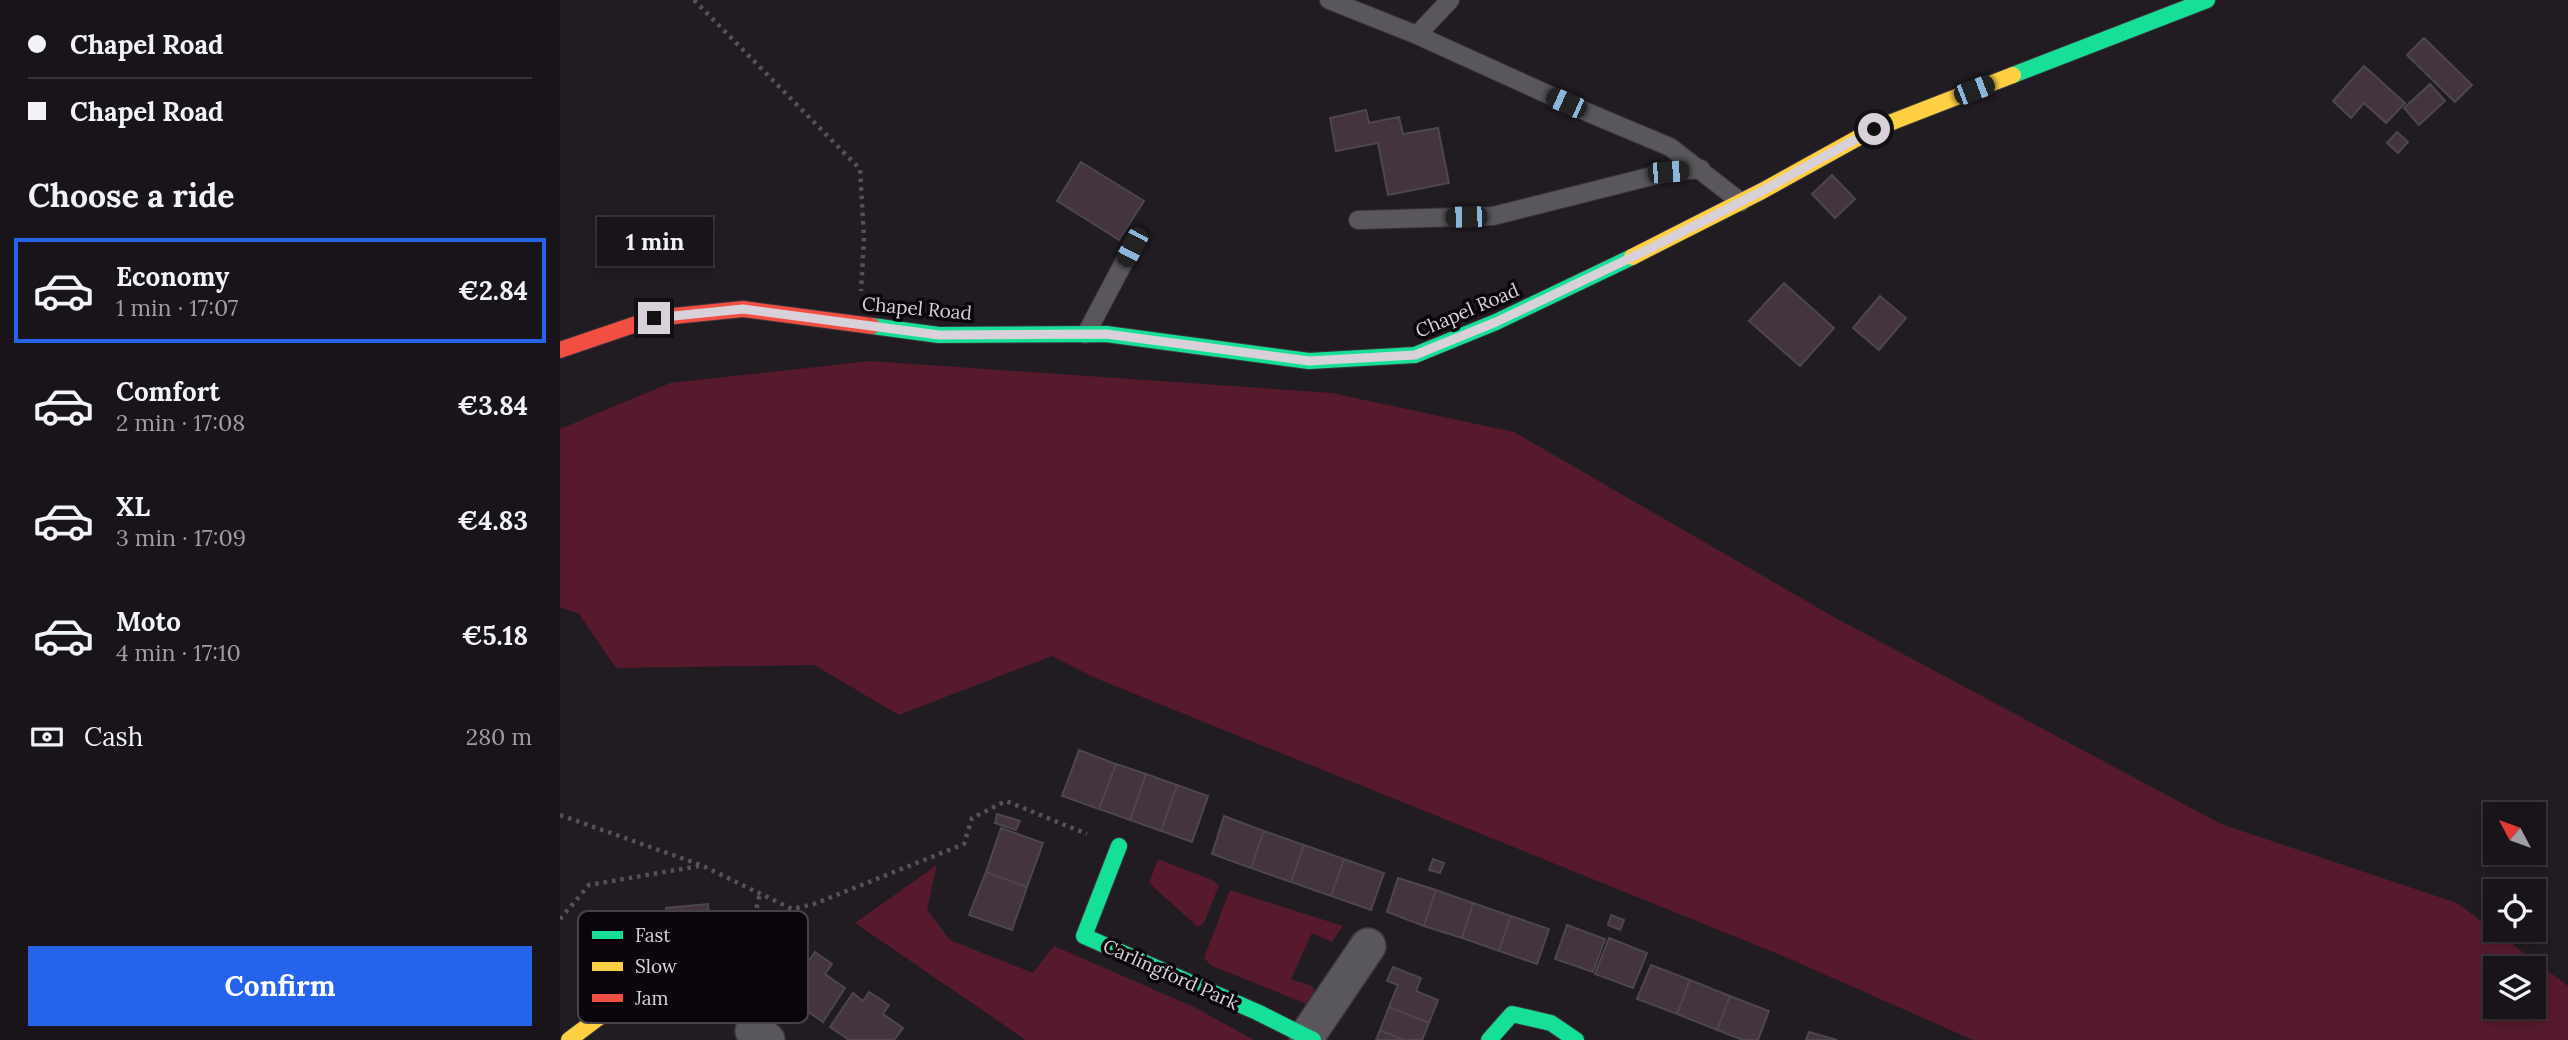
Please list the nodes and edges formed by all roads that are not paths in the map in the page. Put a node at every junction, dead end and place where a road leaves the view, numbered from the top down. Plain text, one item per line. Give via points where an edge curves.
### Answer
1 (1329, 0) edge
2 (1450, 0) edge
3 (2207, 0) edge
4 (1417, 35) junction
5 (1701, 169) junction
6 (1741, 202) junction
7 (1358, 220) dead end
8 (1132, 247) dead end
9 (1086, 334) junction
10 (560, 350) edge
11 (1119, 846) road end
12 (1368, 946) dead end
13 (591, 1023) edge
14 (1310, 1038) edge
15 (569, 1040) edge
16 (1489, 1040) edge
17 (1576, 1040) edge

1 - 4 lane
2 - 4 lane
3 - 6 street, Chapel Road via 1874,129
4 - 5 lane via 1670,147
5 - 6 lane
5 - 7 lane via 1668,172 1493,216
6 - 9 street, Chapel Road via 1508,316 1415,355 1309,361
8 - 9 lane
9 - 10 street, Chapel Road via 939,335 743,309 654,318
11 - 14 street, Carlingford Park via 1084,936
12 - 14 street, Carlingford Park
13 - 15 street
16 - 17 street via 1512,1014 1551,1023

